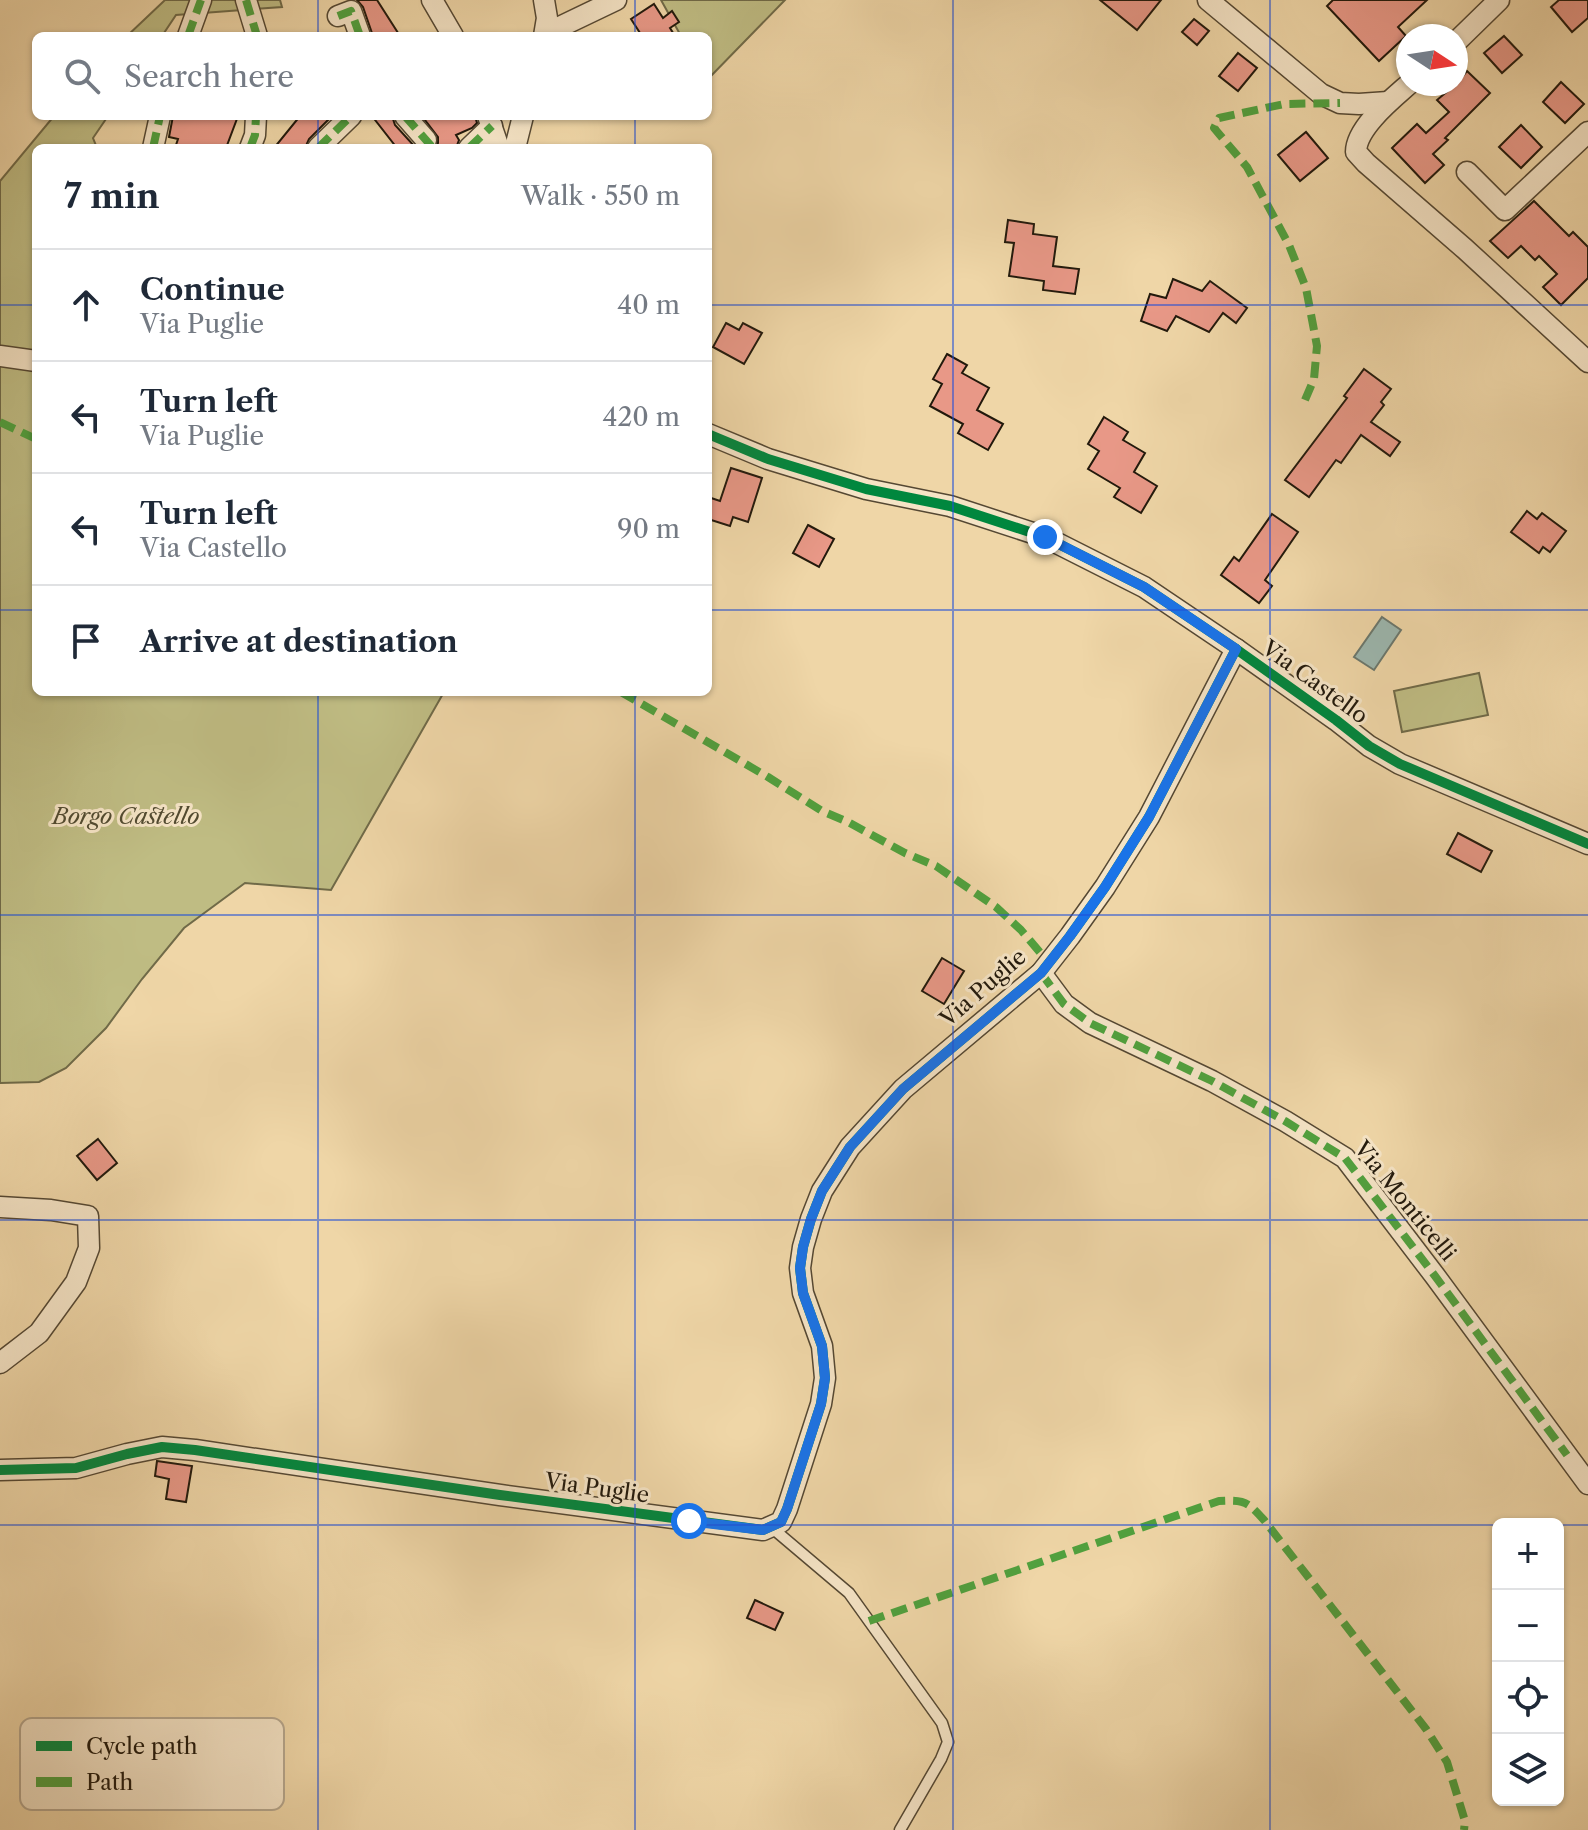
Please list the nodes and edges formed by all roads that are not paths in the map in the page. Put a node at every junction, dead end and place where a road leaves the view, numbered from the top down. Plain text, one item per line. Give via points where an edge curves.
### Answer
1 (201, 0) edge
2 (246, 0) edge
3 (432, 0) edge
4 (544, 0) edge
5 (1208, 0) edge
6 (1499, 0) edge
7 (613, 1) edge
8 (338, 16) dead end
9 (1468, 30) edge
10 (189, 32) edge
11 (256, 32) edge
12 (359, 32) edge
13 (451, 32) edge
14 (545, 32) edge
15 (550, 32) edge
16 (1396, 95) edge
17 (1388, 102) junction
18 (159, 120) edge
19 (256, 120) edge
20 (347, 120) edge
21 (408, 120) edge
22 (522, 120) edge
23 (490, 121) edge
24 (1588, 132) edge
25 (426, 140) dead end
26 (154, 144) edge
27 (252, 144) edge
28 (322, 144) edge
29 (472, 144) edge
30 (498, 144) edge
31 (516, 144) edge
32 (1467, 172) dead end
33 (0, 356) edge
34 (32, 360) edge
35 (1588, 362) edge
36 (712, 436) edge
37 (1236, 649) junction
38 (1588, 844) edge
39 (1041, 973) junction
40 (0, 1207) edge
41 (0, 1363) edge
42 (0, 1470) edge
43 (1588, 1484) edge
44 (771, 1527) junction
45 (900, 1830) edge

1 - 10 street
2 - 11 street
3 - 13 street
4 - 14 street
5 - 17 street via 1321,94 1340,103
6 - 9 street
7 - 15 street
8 - 12 street via 351,11
16 - 17 street
17 - 35 street via 1356,142 1356,152
18 - 26 street
19 - 27 street
20 - 28 street
21 - 25 street
22 - 31 street
23 - 29 street
23 - 30 street
24 - 32 street via 1505,210
33 - 34 street
36 - 37 street, Via Castello via 866,489 950,506 1045,537 1144,587
37 - 38 street, Via Castello via 1400,764
37 - 39 street, Via Puglie via 1149,817
39 - 43 street, Via Monticelli via 1064,1004 1090,1023 1212,1081 1345,1158
39 - 44 street, Via Puglie via 903,1089 850,1147 822,1191 800,1268 822,1346 825,1378 787,1509 781,1522
40 - 41 street via 88,1216 89,1248 76,1282 39,1333
42 - 44 street, Via Puglie via 76,1468 162,1447 689,1521
44 - 45 lane via 849,1593 942,1723 948,1742

